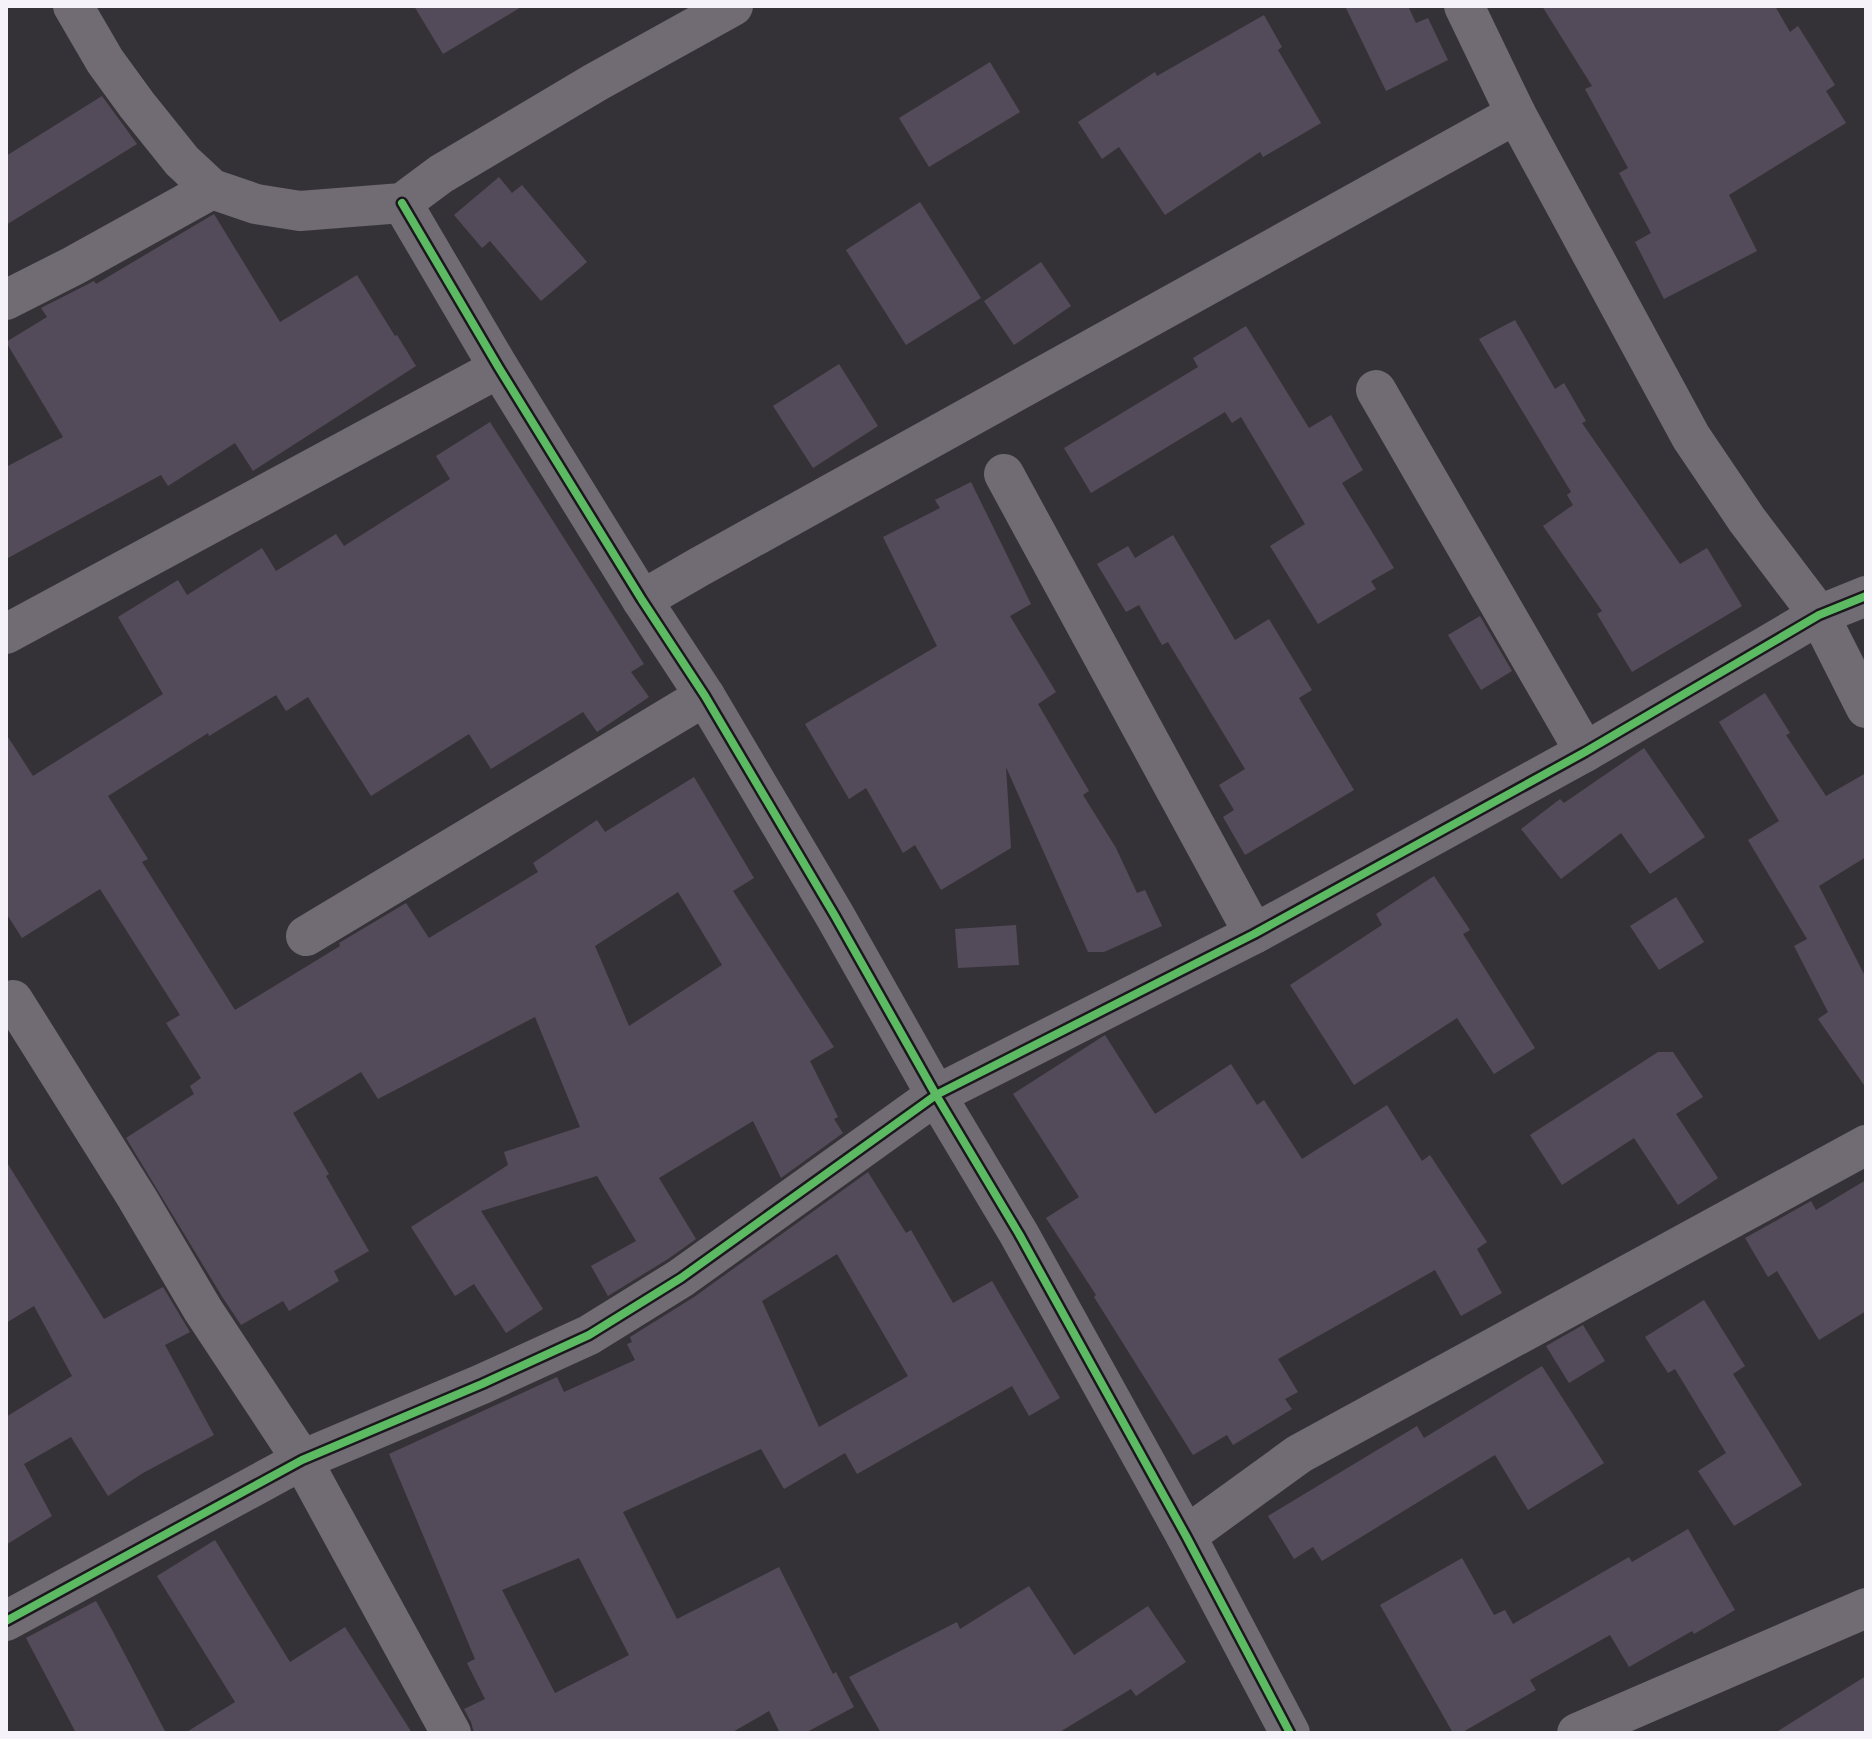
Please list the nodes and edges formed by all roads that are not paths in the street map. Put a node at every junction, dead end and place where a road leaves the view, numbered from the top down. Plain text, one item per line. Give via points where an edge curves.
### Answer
1 (73, 6) edge
2 (733, 6) edge
3 (1464, 6) edge
4 (1516, 114) junction
5 (212, 189) junction
6 (402, 203) junction
7 (6, 300) edge
8 (499, 368) junction
9 (1376, 390) dead end
10 (1004, 474) dead end
11 (1866, 596) edge
12 (642, 600) junction
13 (1819, 615) junction
14 (6, 634) edge
15 (705, 696) junction
16 (1866, 708) edge
17 (1585, 752) junction
18 (1254, 934) junction
19 (306, 936) dead end
20 (13, 1000) dead end
21 (936, 1095) junction
22 (1866, 1145) edge
23 (302, 1460) junction
24 (1186, 1536) junction
25 (1866, 1608) edge
26 (6, 1621) edge
27 (451, 1733) edge
28 (1290, 1733) edge
29 (1577, 1733) edge

1 - 5 street via 137,105
2 - 6 street via 441,174
3 - 4 street
4 - 12 street
4 - 13 street via 1691,437
5 - 6 street via 300,211
5 - 7 street
6 - 8 street
8 - 12 street
8 - 14 street
9 - 17 street
10 - 18 street
11 - 13 street
12 - 15 street
13 - 16 street
13 - 17 street
15 - 19 street
15 - 21 street
17 - 18 street
18 - 21 street
20 - 23 street via 203,1310
21 - 23 street via 681,1278 589,1335
21 - 24 street
22 - 24 street via 1299,1454
23 - 26 street
23 - 27 street
24 - 28 street
25 - 29 street

